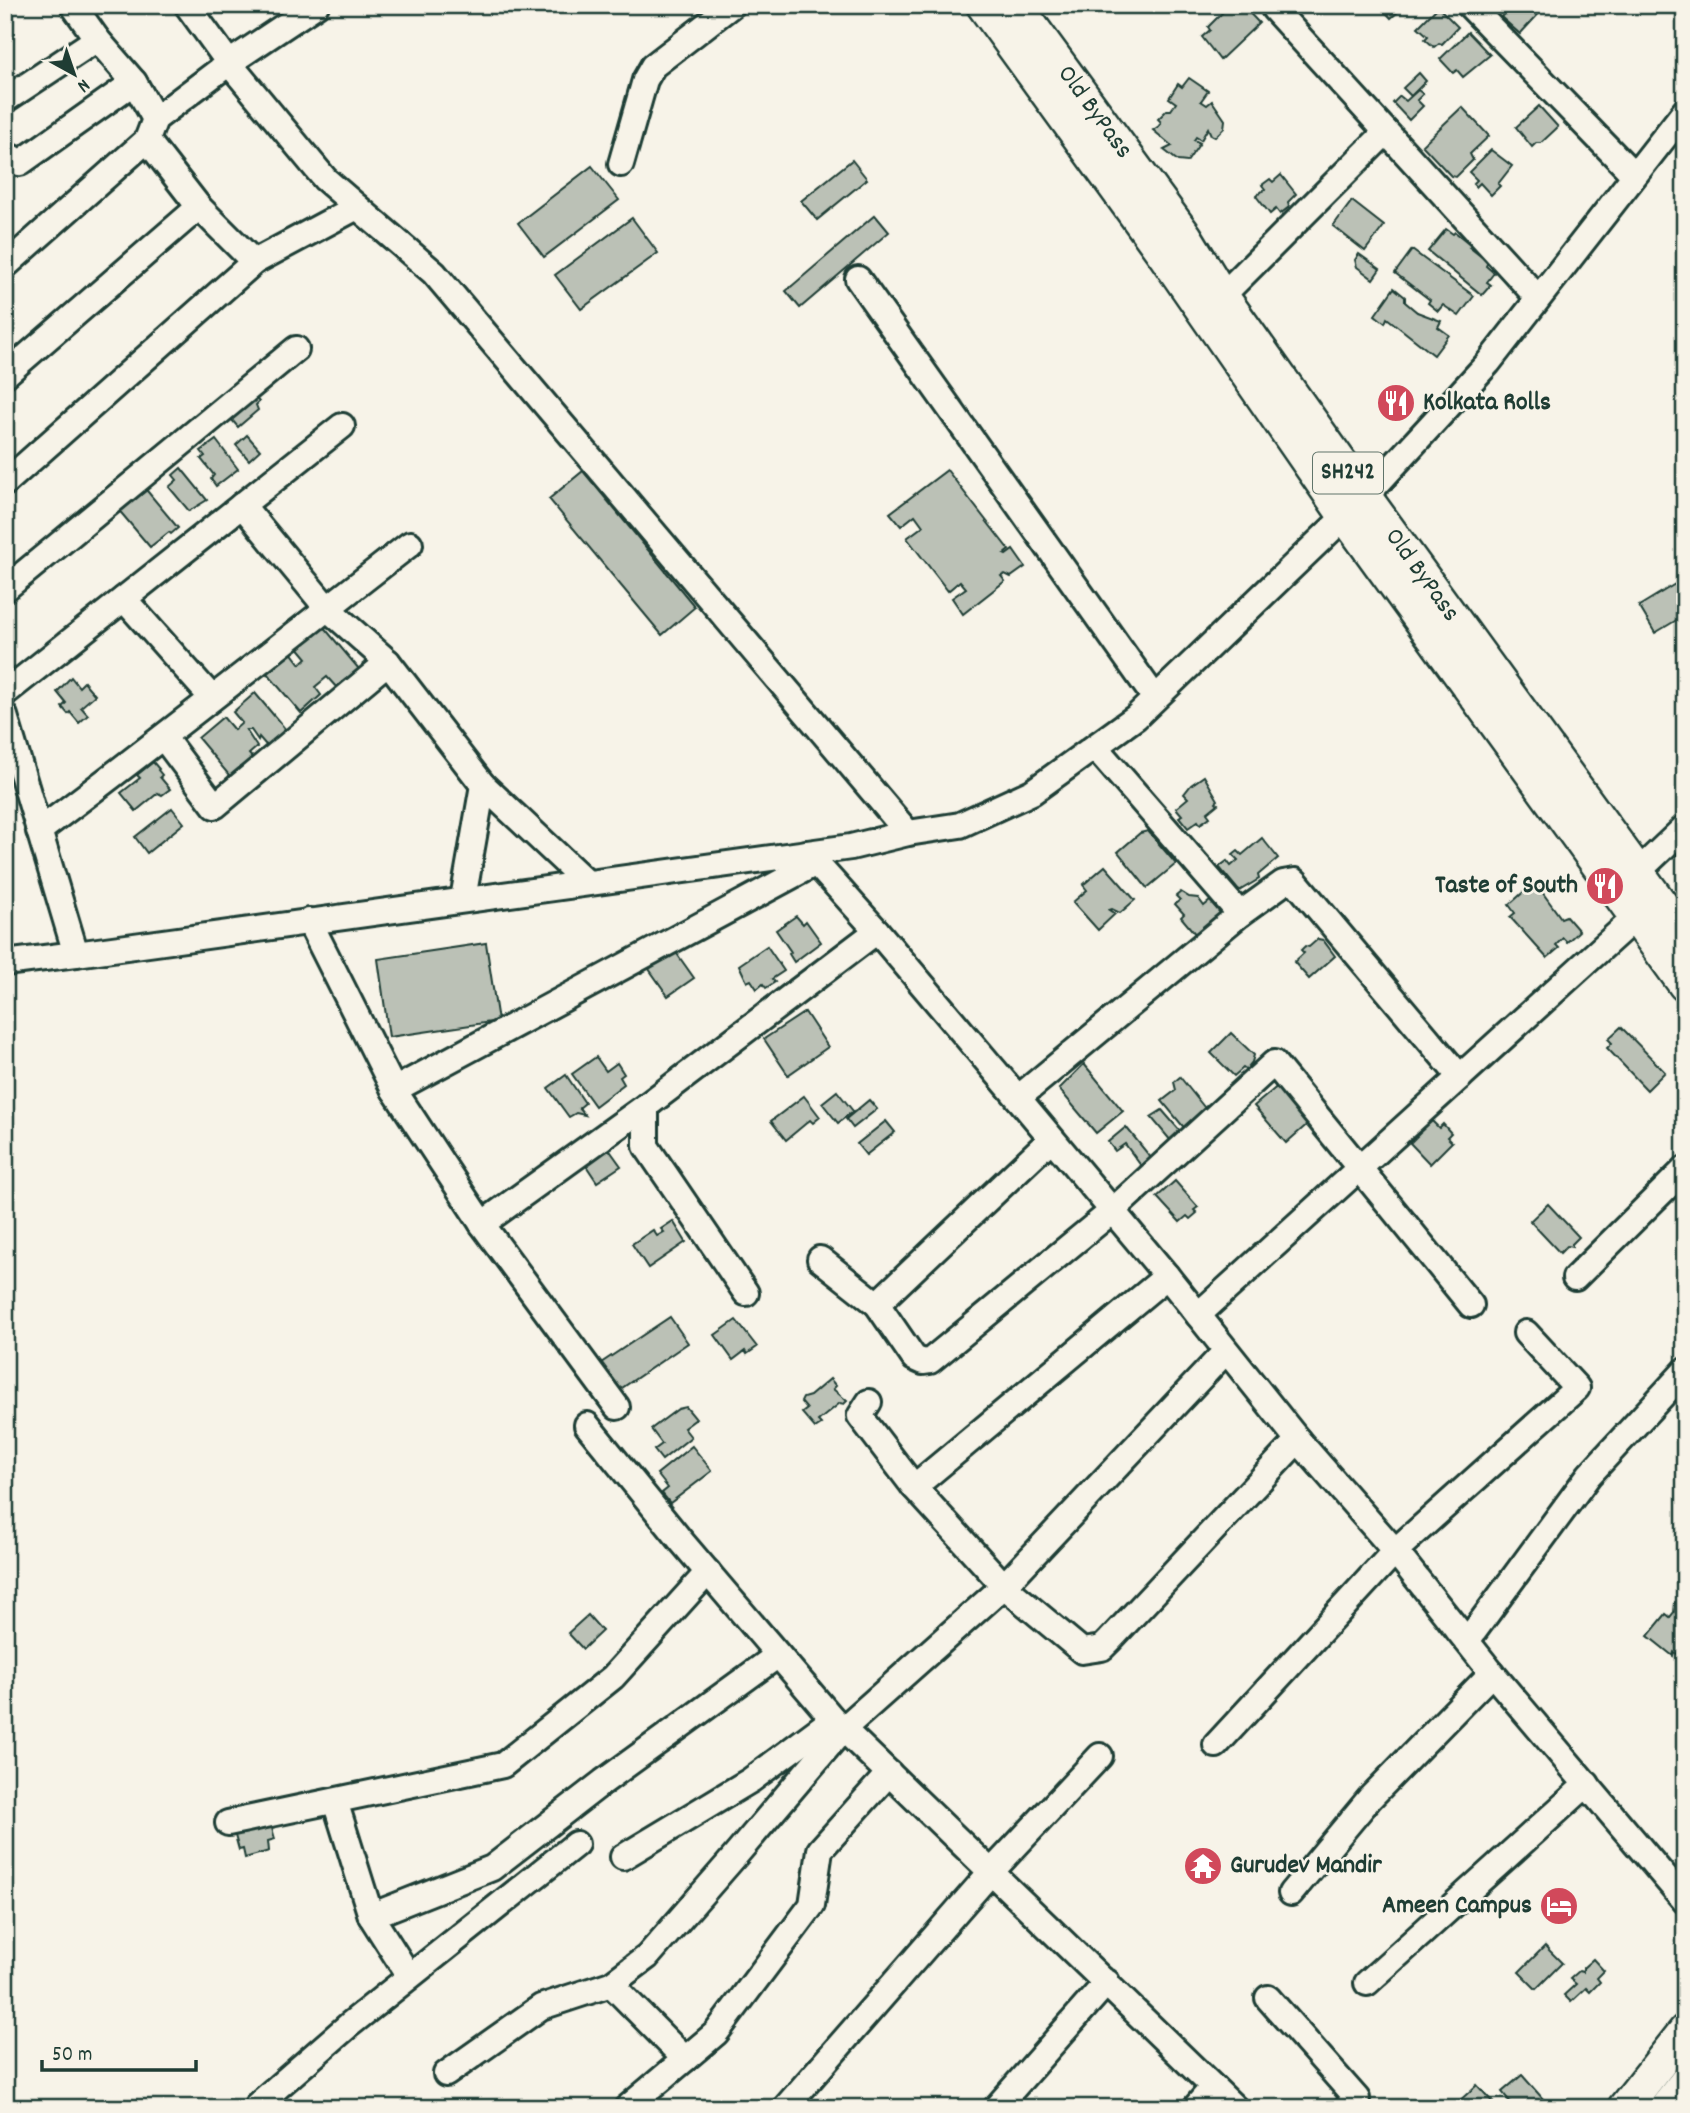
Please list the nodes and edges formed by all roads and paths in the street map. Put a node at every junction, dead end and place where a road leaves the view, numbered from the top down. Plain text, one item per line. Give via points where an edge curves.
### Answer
1 (73, 5) edge
2 (187, 5) edge
3 (316, 5) edge
4 (732, 5) edge
5 (983, 5) edge
6 (1016, 5) edge
7 (1469, 5) edge
8 (1274, 9) dead end
9 (97, 38) junction
10 (229, 63) junction
11 (134, 82) junction
12 (5, 100) edge
13 (1685, 111) edge
14 (151, 130) junction
15 (1386, 132) junction
16 (10, 157) edge
17 (621, 164) dead end
18 (1634, 175) junction
19 (199, 207) junction
20 (358, 207) junction
21 (1175, 247) junction
22 (254, 262) junction
23 (5, 266) edge
24 (858, 279) dead end
25 (1222, 296) junction
26 (1538, 298) junction
27 (296, 349) dead end
28 (5, 375) edge
29 (342, 426) dead end
30 (10, 472) edge
31 (243, 505) junction
32 (1355, 506) junction
33 (410, 544) dead end
34 (5, 589) edge
35 (124, 599) junction
36 (327, 608) junction
37 (388, 662) junction
38 (5, 693) edge
39 (212, 698) junction
40 (1155, 698) junction
41 (5, 716) edge
42 (164, 738) junction
43 (1095, 747) junction
44 (483, 785) junction
45 (1685, 827) edge
46 (39, 831) junction
47 (908, 834) junction
48 (812, 858) junction
49 (586, 882) junction
50 (1627, 882) junction
51 (463, 900) junction
52 (1646, 908) junction
53 (1240, 914) junction
54 (309, 921) junction
55 (877, 931) junction
56 (1685, 937) edge
57 (76, 954) junction
58 (5, 963) edge
59 (1685, 985) edge
60 (1460, 1077) junction
61 (394, 1090) junction
62 (1018, 1098) junction
63 (646, 1106) junction
64 (1051, 1139) junction
65 (1361, 1167) junction
66 (1685, 1168) edge
67 (1111, 1212) junction
68 (482, 1224) junction
69 (820, 1259) dead end
70 (1167, 1276) junction
71 (1575, 1278) dead end
72 (746, 1293) dead end
73 (877, 1304) junction
74 (1471, 1305) dead end
75 (1198, 1315) junction
76 (1526, 1333) dead end
77 (1225, 1352) junction
78 (1685, 1371) edge
79 (869, 1402) dead end
80 (617, 1407) dead end
81 (587, 1425) dead end
82 (1298, 1440) junction
83 (914, 1487) junction
84 (1395, 1551) junction
85 (708, 1572) junction
86 (1004, 1586) junction
87 (1467, 1641) junction
88 (778, 1655) junction
89 (1492, 1673) junction
90 (838, 1724) junction
91 (1216, 1745) dead end
92 (1100, 1756) dead end
93 (889, 1773) junction
94 (1587, 1784) junction
95 (335, 1801) junction
96 (228, 1823) dead end
97 (576, 1844) dead end
98 (623, 1857) dead end
99 (991, 1872) junction
100 (1291, 1893) dead end
101 (1685, 1901) edge
102 (371, 1916) junction
103 (409, 1976) junction
104 (1107, 1982) junction
105 (1367, 1983) dead end
106 (611, 1984) junction
107 (1268, 1998) dead end
108 (1685, 2031) edge
109 (685, 2059) junction
110 (446, 2074) dead end
111 (1685, 2083) edge
112 (1213, 2087) junction
113 (257, 2105) dead end
114 (627, 2108) edge
115 (785, 2108) edge
116 (996, 2108) edge
117 (1195, 2108) edge
118 (1235, 2108) edge
119 (1347, 2108) edge
120 (1624, 2108) edge
121 (1665, 2108) edge

1 - 9 street
2 - 10 street
3 - 10 street
4 - 17 street via 653,66
5 - 21 main road
6 - 21 main road, Old ByPass / SH242
7 - 18 street
8 - 15 street
9 - 11 street
9 - 12 street
10 - 14 street
10 - 20 street via 325,179
11 - 14 street
11 - 16 street
13 - 18 street
14 - 19 street
14 - 23 street
15 - 25 street
15 - 26 street
18 - 26 street
19 - 22 street
19 - 28 street
20 - 22 street
20 - 47 street via 434,273
21 - 25 main road, Old ByPass / SH242
21 - 32 main road
22 - 30 street
24 - 40 street
25 - 32 main road, Old ByPass / SH242
26 - 32 street via 1488,363
27 - 34 street
29 - 31 street
31 - 35 street
31 - 36 street
32 - 40 street
32 - 50 main road, Old ByPass / SH242
33 - 36 street
35 - 38 street
35 - 39 street
36 - 37 street
36 - 39 street
37 - 42 street via 215,806
37 - 44 street
39 - 42 street
40 - 43 street
41 - 46 street
42 - 46 street
43 - 47 street via 1032,792 960,825
43 - 53 street
44 - 49 street
44 - 51 street
45 - 50 street
46 - 57 street
47 - 48 street
48 - 49 street
48 - 55 street
48 - 61 street
49 - 51 street
50 - 52 main road, Old ByPass / SH242
51 - 54 street
52 - 56 main road, Old ByPass / SH242
52 - 59 main road
52 - 60 street
53 - 60 street via 1283,883 1295,881
53 - 62 street
54 - 57 street
54 - 61 street
55 - 62 street
55 - 63 street
57 - 58 street
60 - 65 street
61 - 68 street
62 - 64 street
63 - 68 street
63 - 72 street via 646,1146
64 - 67 street
64 - 73 street
65 - 67 street via 1275,1063
65 - 74 street
65 - 75 street
66 - 71 street
67 - 70 street
67 - 73 street via 930,1361 914,1358
68 - 80 street
69 - 73 street
70 - 75 street
70 - 83 street
75 - 77 street
76 - 84 street via 1577,1388
77 - 82 street
77 - 86 street
78 - 87 street via 1589,1475
79 - 83 street via 860,1416
81 - 85 street
82 - 84 street
82 - 86 street via 1102,1648 1082,1651
83 - 86 street
84 - 87 street
84 - 91 street
85 - 88 street
85 - 95 street via 613,1677 503,1765
86 - 90 street
87 - 89 street
88 - 90 street
88 - 102 street via 492,1868
89 - 94 street
89 - 100 street via 1370,1798
90 - 93 street
90 - 98 street
90 - 106 street via 736,1856 647,1957
92 - 99 street
93 - 99 street
93 - 109 street via 820,1850 813,1905 716,2033
94 - 101 street
94 - 105 street
95 - 96 street
95 - 102 street
97 - 103 street
99 - 104 street
99 - 115 street
102 - 103 street
103 - 113 street
104 - 112 street
104 - 116 street
106 - 109 street
106 - 110 street via 541,2007
107 - 119 street via 1357,2099
108 - 120 main road
109 - 114 street
111 - 121 main road
112 - 117 street
112 - 118 street

